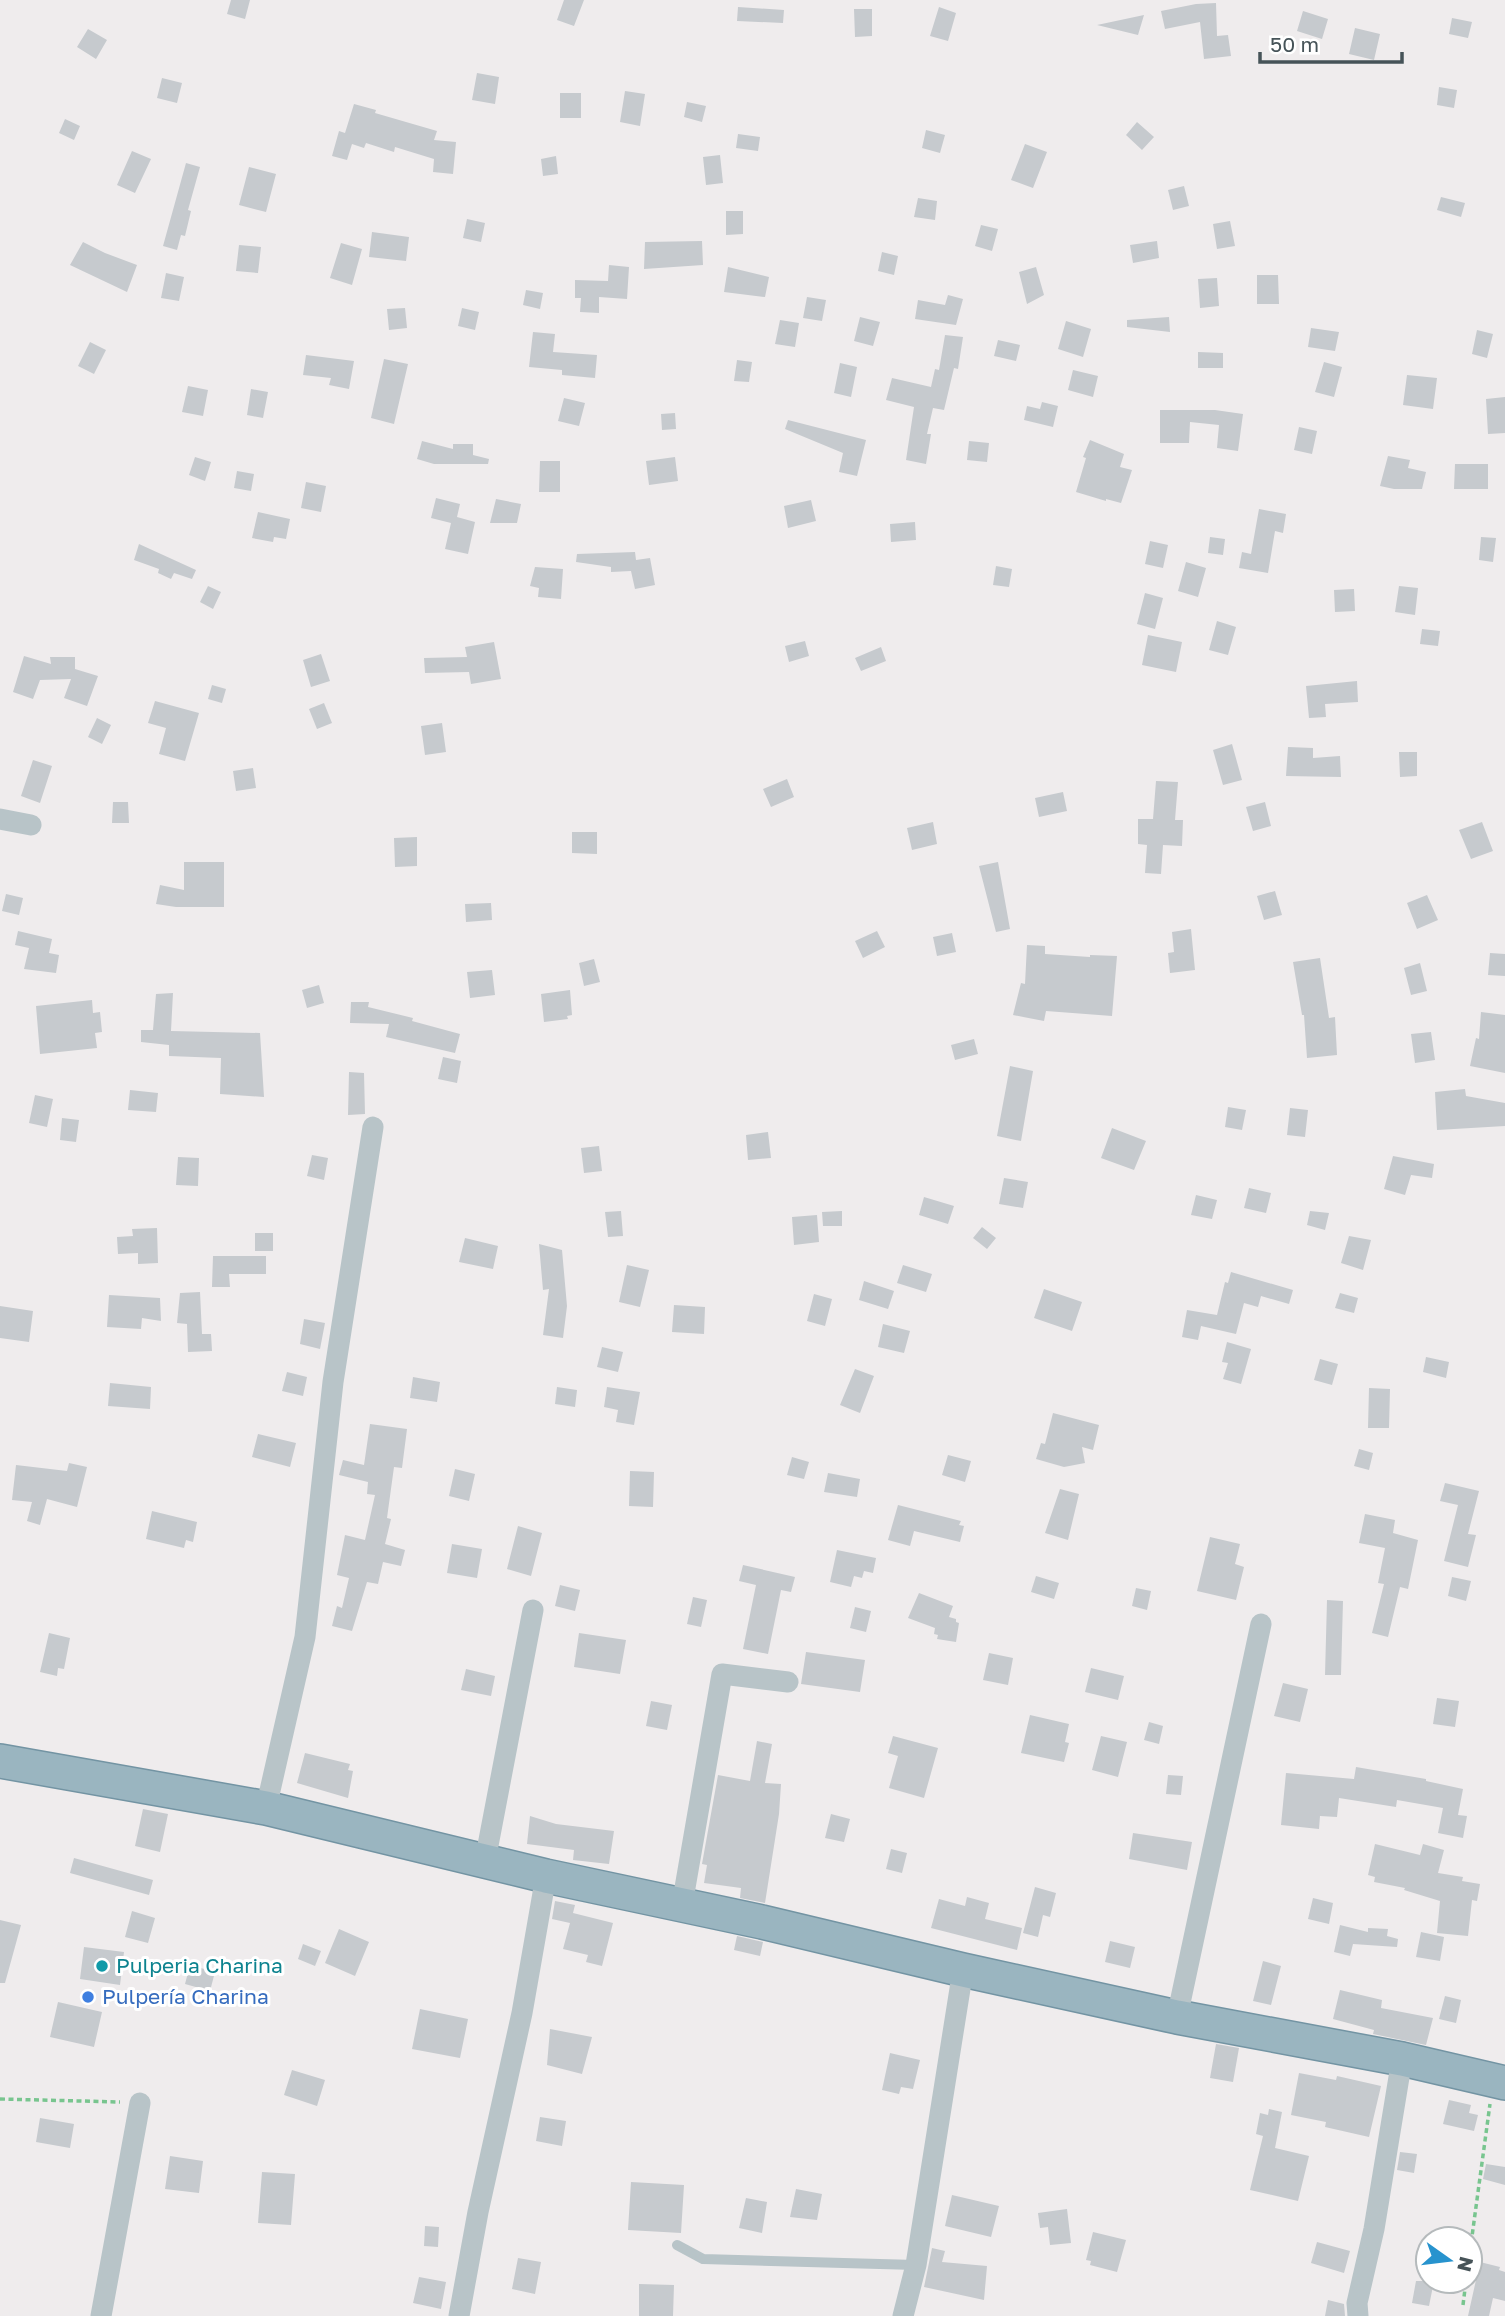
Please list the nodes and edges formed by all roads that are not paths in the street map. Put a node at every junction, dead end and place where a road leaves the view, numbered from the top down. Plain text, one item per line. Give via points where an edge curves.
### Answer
1 (0, 819) edge
2 (30, 825) dead end
3 (373, 1127) dead end
4 (533, 1610) dead end
5 (1261, 1624) dead end
6 (788, 1682) dead end
7 (0, 1761) edge
8 (266, 1808) junction
9 (485, 1861) junction
10 (547, 1876) junction
11 (682, 1905) junction
12 (963, 1970) junction
13 (1177, 2017) junction
14 (1402, 2059) junction
15 (1500, 2082) edge
16 (140, 2103) road end
17 (677, 2245) dead end
18 (916, 2265) junction
19 (101, 2316) edge
20 (459, 2316) edge
21 (903, 2316) edge
22 (1358, 2316) edge

1 - 2 street
3 - 8 street via 333,1382 305,1637
4 - 9 street
5 - 13 street
6 - 11 street via 722,1675
7 - 8 highway
8 - 9 highway
9 - 10 highway
10 - 11 highway
10 - 20 street
11 - 12 highway
12 - 13 highway
12 - 18 street
13 - 14 highway
14 - 15 highway
14 - 22 street
16 - 19 street
17 - 18 lane via 703,2259
18 - 21 street

